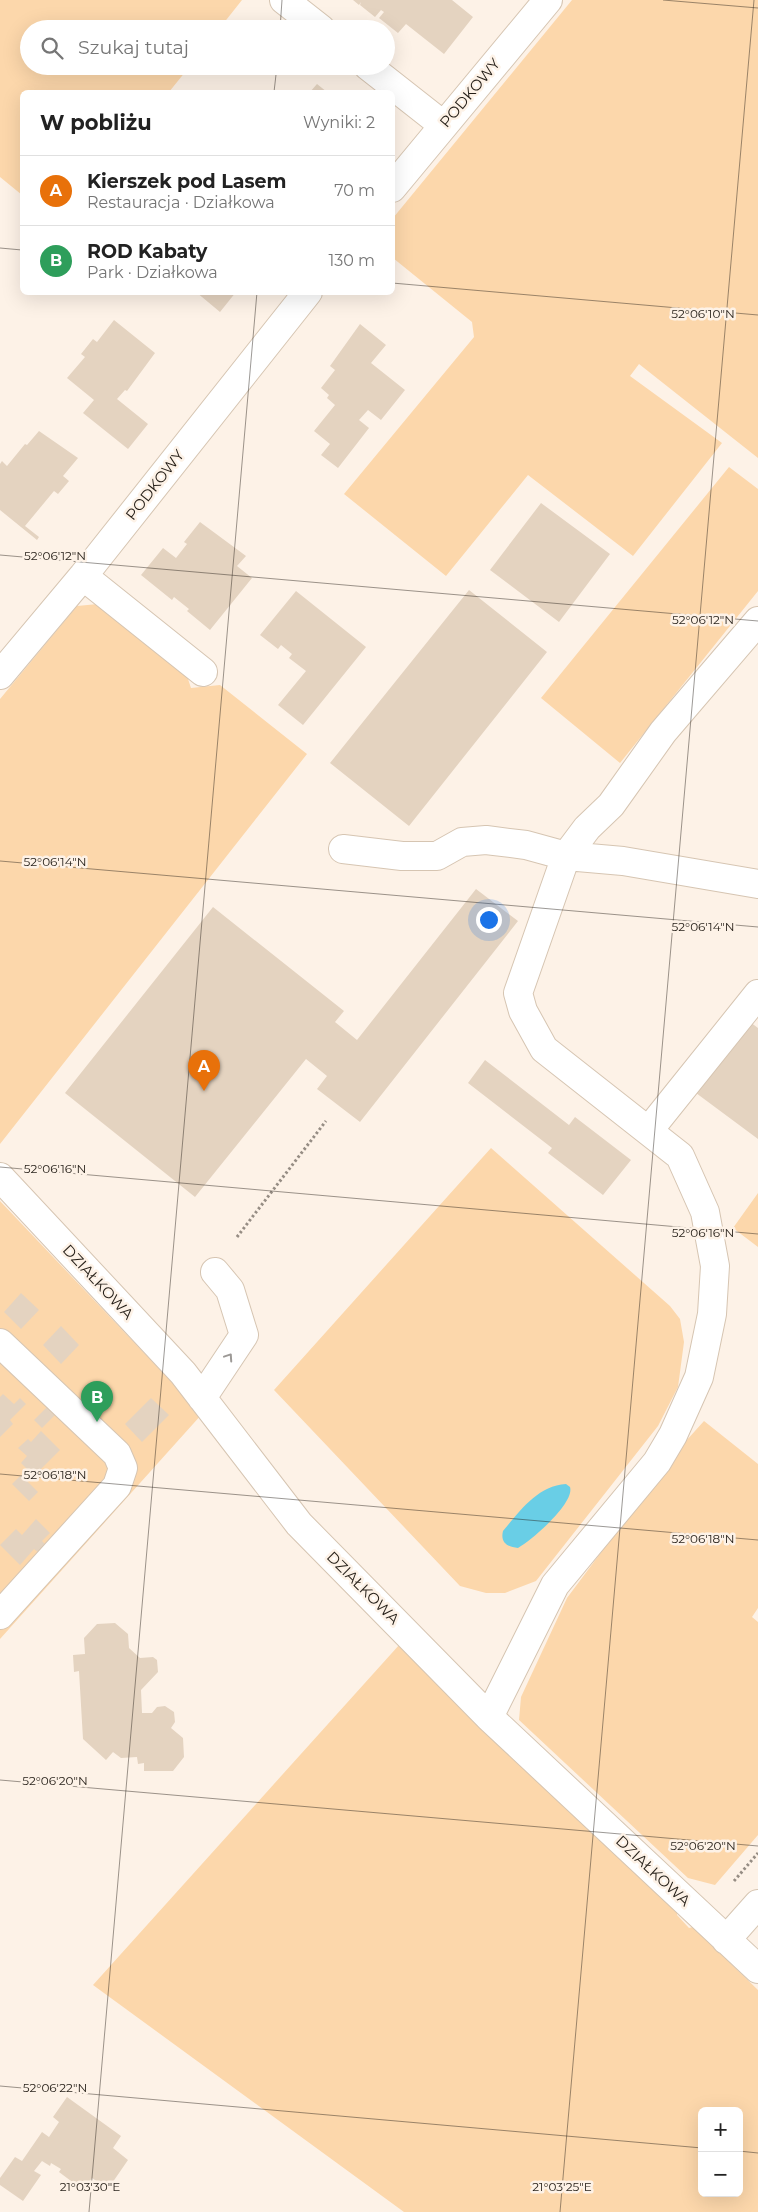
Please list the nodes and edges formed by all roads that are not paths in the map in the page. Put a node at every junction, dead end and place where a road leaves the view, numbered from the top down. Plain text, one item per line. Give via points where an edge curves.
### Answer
1 (284, 0) edge
2 (548, 0) edge
3 (310, 20) edge
4 (379, 75) edge
5 (443, 125) junction
6 (395, 184) edge
7 (306, 295) edge
8 (83, 576) junction
9 (758, 620) edge
10 (203, 672) dead end
11 (0, 676) edge
12 (343, 849) dead end
13 (566, 856) junction
14 (758, 884) edge
15 (758, 994) edge
16 (649, 1130) junction
17 (0, 1177) edge
18 (215, 1272) dead end
19 (0, 1343) edge
20 (202, 1398) junction
21 (0, 1615) edge
22 (489, 1717) junction
23 (758, 1904) edge
24 (726, 1940) junction
25 (758, 1969) edge

1 - 3 street
2 - 5 street, PODKOWY
4 - 5 street
5 - 6 street, PODKOWY
7 - 8 street, PODKOWY
8 - 10 street
8 - 11 street, PODKOWY
9 - 13 street via 663,732 611,805 587,828
12 - 13 street via 402,856 437,856 462,842 486,840 526,845
13 - 14 street via 623,861
13 - 16 street via 518,993 523,1011 544,1049
15 - 16 street
16 - 22 street via 680,1156 706,1212 715,1266 712,1314 699,1377 657,1462 555,1585
17 - 20 street, DZIAŁKOWA via 183,1373
20 -> 18 street via 244,1334 230,1290
19 - 21 street via 116,1454 123,1468 117,1486
20 - 22 street, DZIAŁKOWA via 299,1524
22 - 24 street, DZIAŁKOWA
23 - 24 street
24 - 25 street, DZIAŁKOWA

